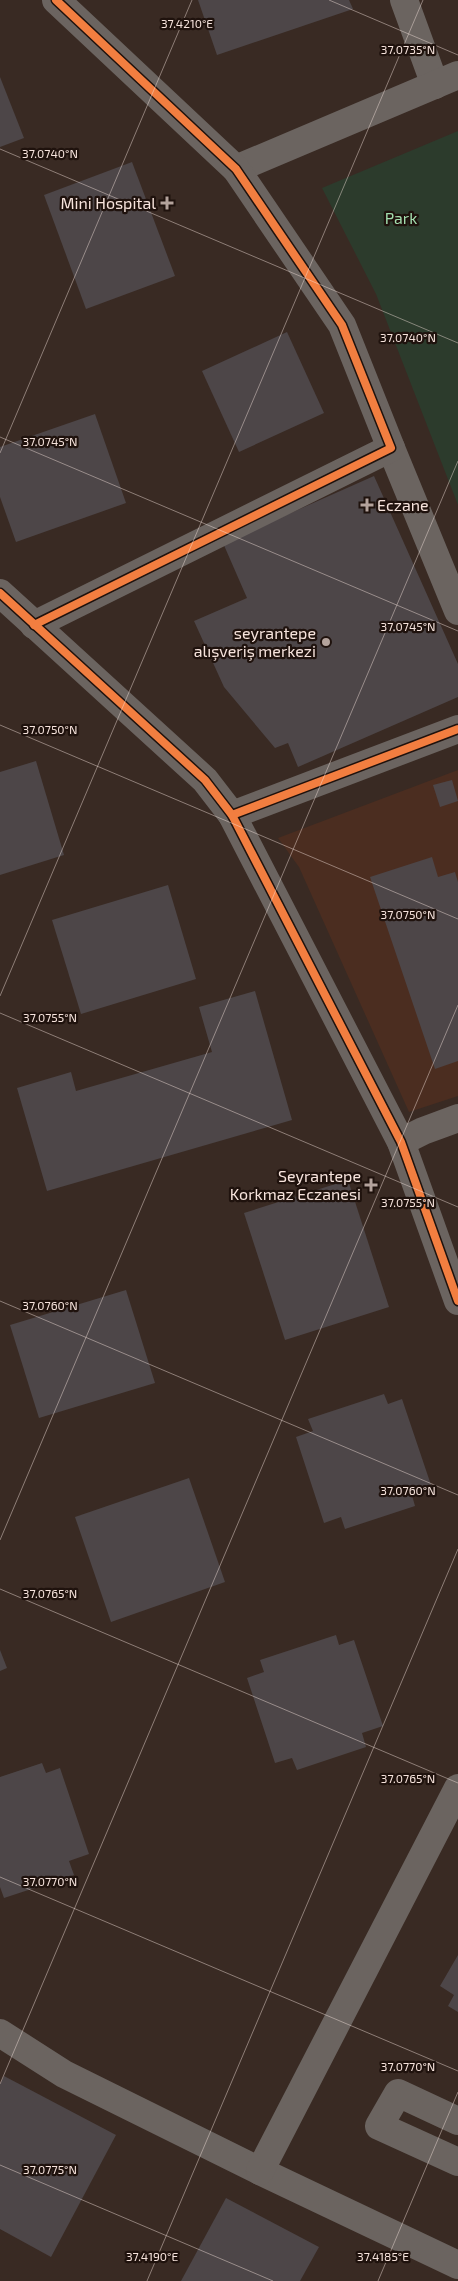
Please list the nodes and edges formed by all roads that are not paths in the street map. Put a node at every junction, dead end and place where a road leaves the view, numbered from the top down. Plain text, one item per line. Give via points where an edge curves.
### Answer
1 (56, 0) edge
2 (404, 0) edge
3 (447, 80) edge
4 (236, 169) junction
5 (391, 448) junction
6 (0, 593) edge
7 (458, 611) edge
8 (34, 625) junction
9 (458, 729) edge
10 (232, 815) junction
11 (458, 1118) edge
12 (400, 1142) junction
13 (458, 1301) edge
14 (458, 1788) edge
15 (0, 2033) edge
16 (458, 2121) edge
17 (458, 2162) edge
18 (260, 2171) junction
19 (458, 2265) edge

1 - 4 street
2 - 3 street
3 - 4 street
4 - 5 street via 342,325
5 - 7 street
5 - 8 street
6 - 8 street
8 - 10 street via 204,780
9 - 10 street
10 - 12 street
11 - 12 street
12 - 13 street
14 - 18 street
15 - 18 street via 64,2074
16 - 17 street via 398,2093 380,2126
18 - 19 street

